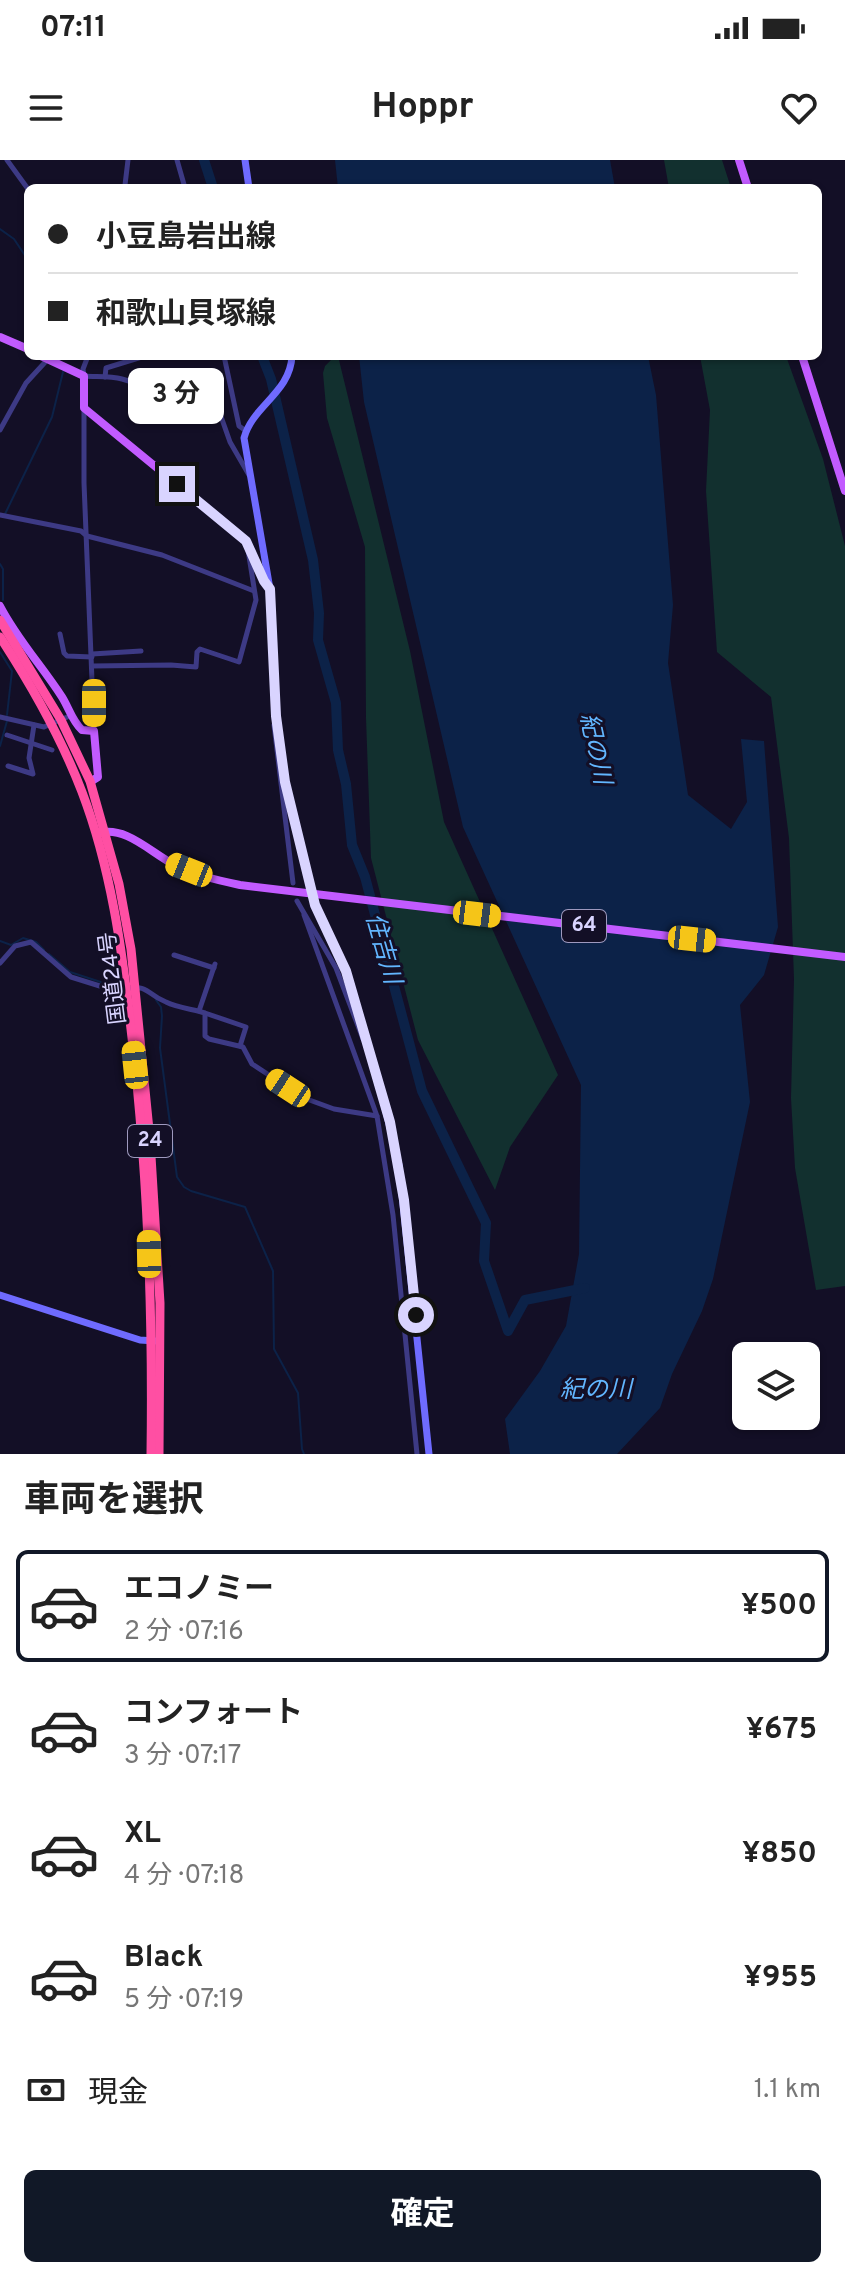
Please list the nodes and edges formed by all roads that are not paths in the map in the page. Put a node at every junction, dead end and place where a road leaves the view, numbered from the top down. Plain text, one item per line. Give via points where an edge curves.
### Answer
1 (7, 160) edge
2 (128, 160) edge
3 (177, 160) edge
4 (245, 160) edge
5 (739, 160) edge
6 (24, 184) edge
7 (125, 184) edge
8 (184, 184) edge
9 (248, 184) edge
10 (747, 184) edge
11 (0, 337) edge
12 (24, 347) edge
13 (43, 360) edge
14 (48, 360) edge
15 (87, 360) edge
16 (132, 360) edge
17 (225, 360) edge
18 (292, 360) edge
19 (803, 360) edge
20 (84, 376) junction
21 (105, 377) junction
22 (84, 408) junction
23 (0, 430) edge
24 (246, 431) junction
25 (250, 476) junction
26 (845, 491) edge
27 (0, 515) edge
28 (87, 536) junction
29 (246, 541) junction
30 (270, 589) junction
31 (254, 591) junction
32 (0, 606) edge
33 (0, 620) edge
34 (60, 634) dead end
35 (0, 637) edge
36 (141, 651) dead end
37 (92, 655) junction
38 (92, 666) junction
39 (72, 715) junction
40 (276, 716) junction
41 (0, 717) edge
42 (56, 722) junction
43 (34, 725) junction
44 (94, 731) junction
45 (7, 735) dead end
46 (31, 743) junction
47 (52, 750) dead end
48 (8, 766) dead end
49 (90, 782) junction
50 (101, 832) junction
51 (292, 887) junction
52 (312, 894) junction
53 (297, 901) dead end
54 (304, 915) junction
55 (174, 955) dead end
56 (845, 957) edge
57 (0, 963) edge
58 (130, 988) junction
59 (202, 1012) junction
60 (240, 1046) junction
61 (371, 1054) junction
62 (377, 1116) junction
63 (0, 1295) edge
64 (156, 1341) junction
65 (151, 1454) edge
66 (159, 1454) edge
67 (417, 1454) edge
68 (429, 1454) edge

1 - 6 street
2 - 7 street
3 - 8 street
4 - 9 main road
5 - 10 main road
11 - 12 main road
13 - 23 street
14 - 20 main road
15 - 20 street
16 - 21 street via 106,368
17 - 24 street via 239,426
18 - 24 main road via 285,384
19 - 26 main road
20 - 21 street
20 - 22 main road
21 - 25 street via 189,405 218,408
22 - 28 street
22 - 29 main road
24 - 25 main road
25 - 30 main road
27 - 28 street
28 - 31 street via 162,555
28 - 37 street
29 - 30 main road
29 - 31 street
30 - 40 main road
31 - 38 street via 239,662 200,649 196,667
32 - 39 main road
33 - 42 highway, 国道24号 / 24
34 - 37 street via 67,656
35 - 42 highway, 国道24号 / 24
36 - 37 street
37 - 38 street
38 - 44 street
39 - 42 street
39 - 44 main road via 82,730
40 - 51 street
40 - 52 main road via 285,782
41 - 43 street
42 - 43 street
42 - 49 highway, 国道24号 / 24
42 - 50 highway, 国道24号 / 24
43 - 46 street
44 - 49 main road via 98,777
45 - 46 street
46 - 47 street
46 - 48 street via 33,774
49 - 50 highway, 国道24号 / 24
50 - 51 main road, 64 via 123,833 205,877
50 - 58 highway, 国道24号 / 24 via 119,884
51 - 52 main road, 64
52 - 56 main road, 64
52 - 61 main road via 346,971
53 - 54 street
54 - 61 street via 336,968
54 - 62 street
55 - 59 street via 215,966
57 - 58 street via 15,946 31,942 71,977 119,992
58 - 59 street via 142,987 165,1002
58 - 64 highway, 国道24号 / 24 via 150,1140 158,1254
59 - 60 street via 205,1036
59 - 60 street via 246,1027
60 - 62 street via 252,1064 304,1098
61 - 68 main road via 401,1176
62 - 67 street via 393,1215
63 - 64 main road
64 - 65 highway, 国道24号 / 24
64 - 66 highway, 国道24号 / 24

